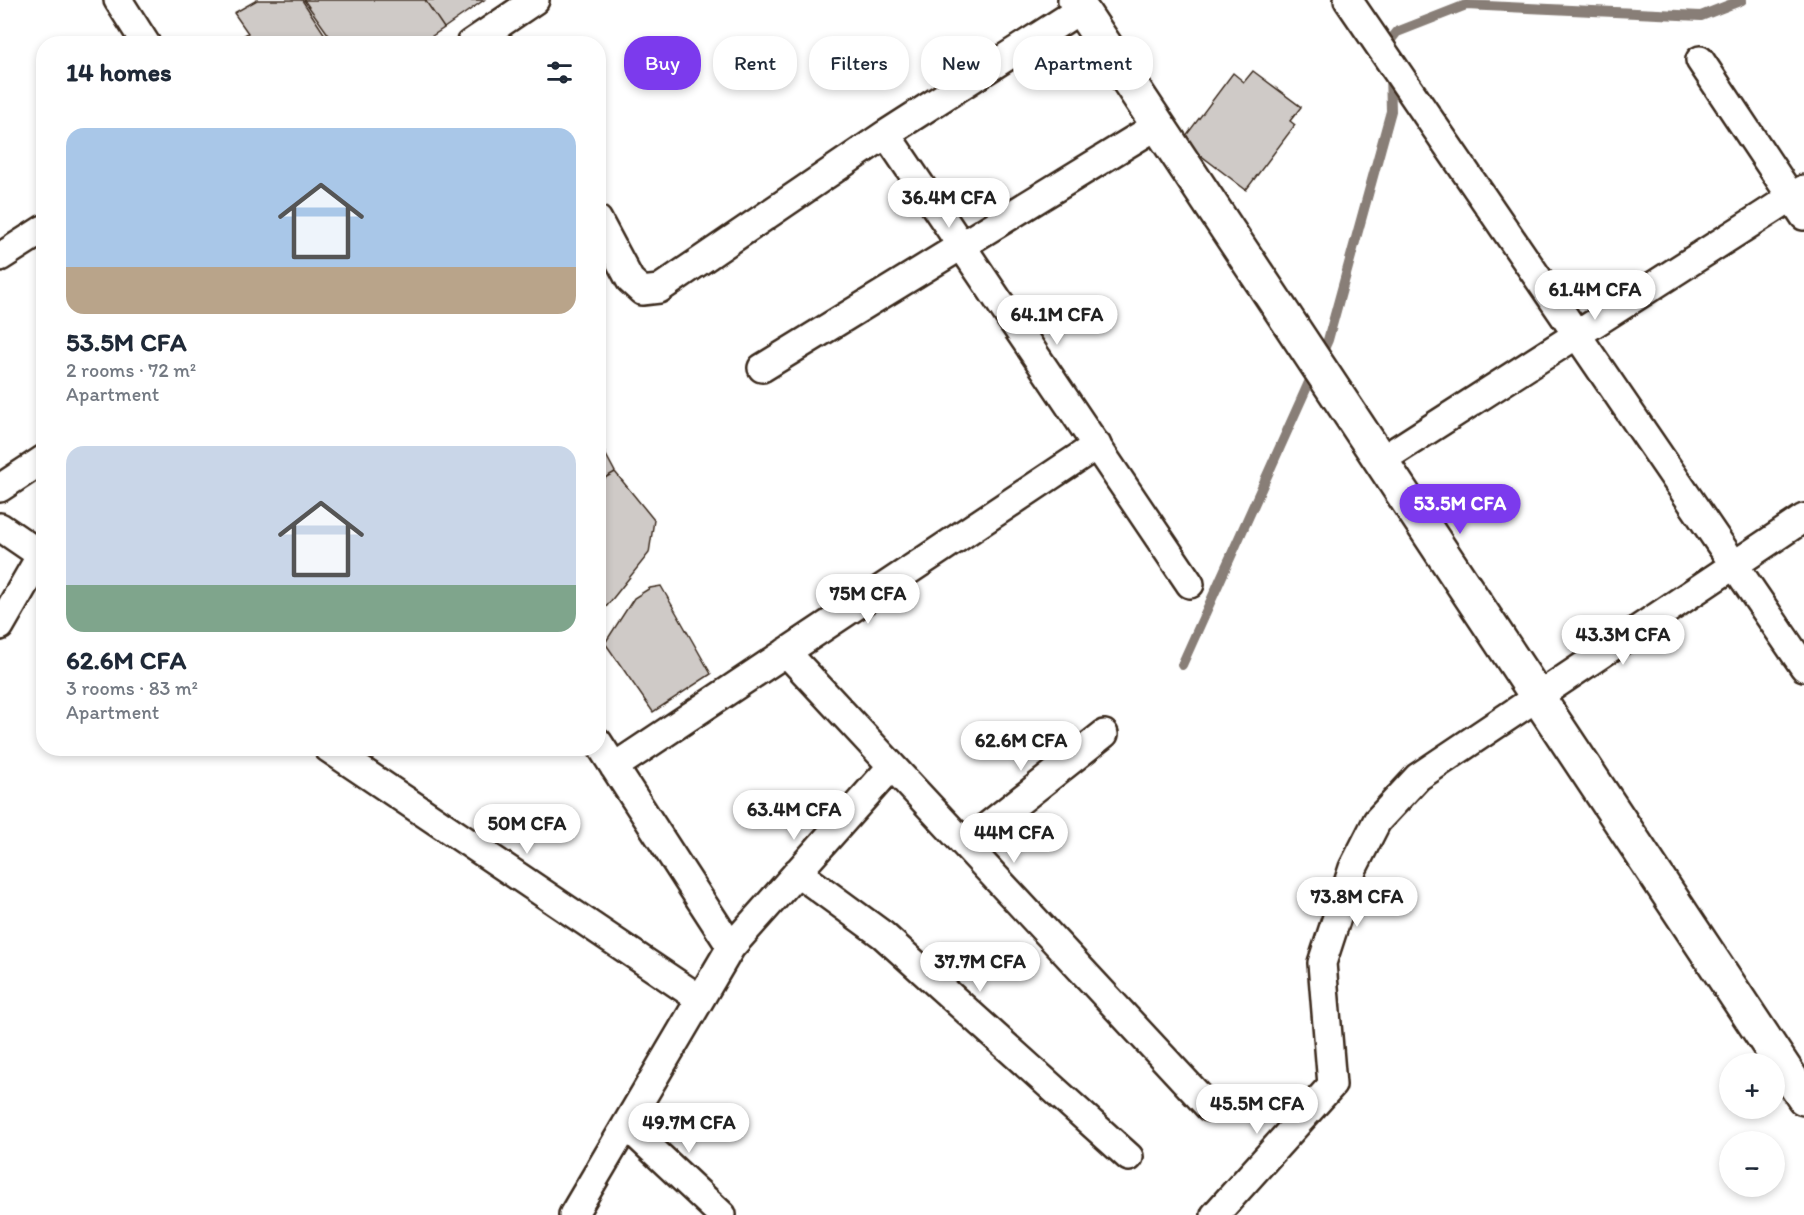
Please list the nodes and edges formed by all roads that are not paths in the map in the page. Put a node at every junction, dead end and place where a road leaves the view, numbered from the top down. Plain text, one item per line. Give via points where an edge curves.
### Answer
1 (118, 0) edge
2 (535, 0) edge
3 (1348, 0) edge
4 (1078, 5) edge
5 (500, 35) edge
6 (141, 36) edge
7 (1700, 60) dead end
8 (1158, 125) junction
9 (886, 134) junction
10 (1800, 201) edge
11 (36, 234) edge
12 (606, 235) edge
13 (962, 247) junction
14 (0, 257) edge
15 (1577, 335) junction
16 (762, 368) dead end
17 (1097, 445) junction
18 (1380, 461) junction
19 (36, 464) edge
20 (0, 488) edge
21 (1804, 518) edge
22 (0, 527) edge
23 (36, 552) edge
24 (1734, 565) junction
25 (36, 566) edge
26 (1190, 584) dead end
27 (0, 626) edge
28 (786, 652) junction
29 (1804, 667) edge
30 (1537, 697) junction
31 (1104, 734) dead end
32 (606, 754) edge
33 (340, 756) edge
34 (892, 766) junction
35 (614, 767) junction
36 (965, 844) junction
37 (797, 872) junction
38 (731, 946) junction
39 (700, 999) junction
40 (1804, 1098) edge
41 (1209, 1107) dead end
42 (626, 1125) junction
43 (1129, 1157) dead end
44 (573, 1215) edge
45 (722, 1215) edge
46 (1215, 1215) edge

1 - 6 street
2 - 5 street
3 - 15 street
4 - 8 street
4 - 9 street
7 - 10 street
8 - 13 street
8 - 18 street
9 - 12 street via 659,289 642,291 630,280
9 - 13 street
10 - 15 street
11 - 14 street
13 - 16 street
13 - 17 street
15 - 18 street
15 - 24 street
17 - 26 street
17 - 28 street
18 - 30 street
19 - 20 street
21 - 24 street
22 - 23 street
24 - 29 street
24 - 30 street
25 - 27 street
28 - 34 street
28 - 35 street
30 - 40 street
30 - 46 street via 1418,777 1377,822 1353,868 1322,963 1332,1085
31 - 36 street
32 - 35 street
33 - 39 street
34 - 36 street
34 - 37 street
35 - 38 street
36 - 41 street
37 - 38 street
37 - 43 street via 883,935
38 - 39 street
39 - 42 street
42 - 44 street
42 - 45 street

